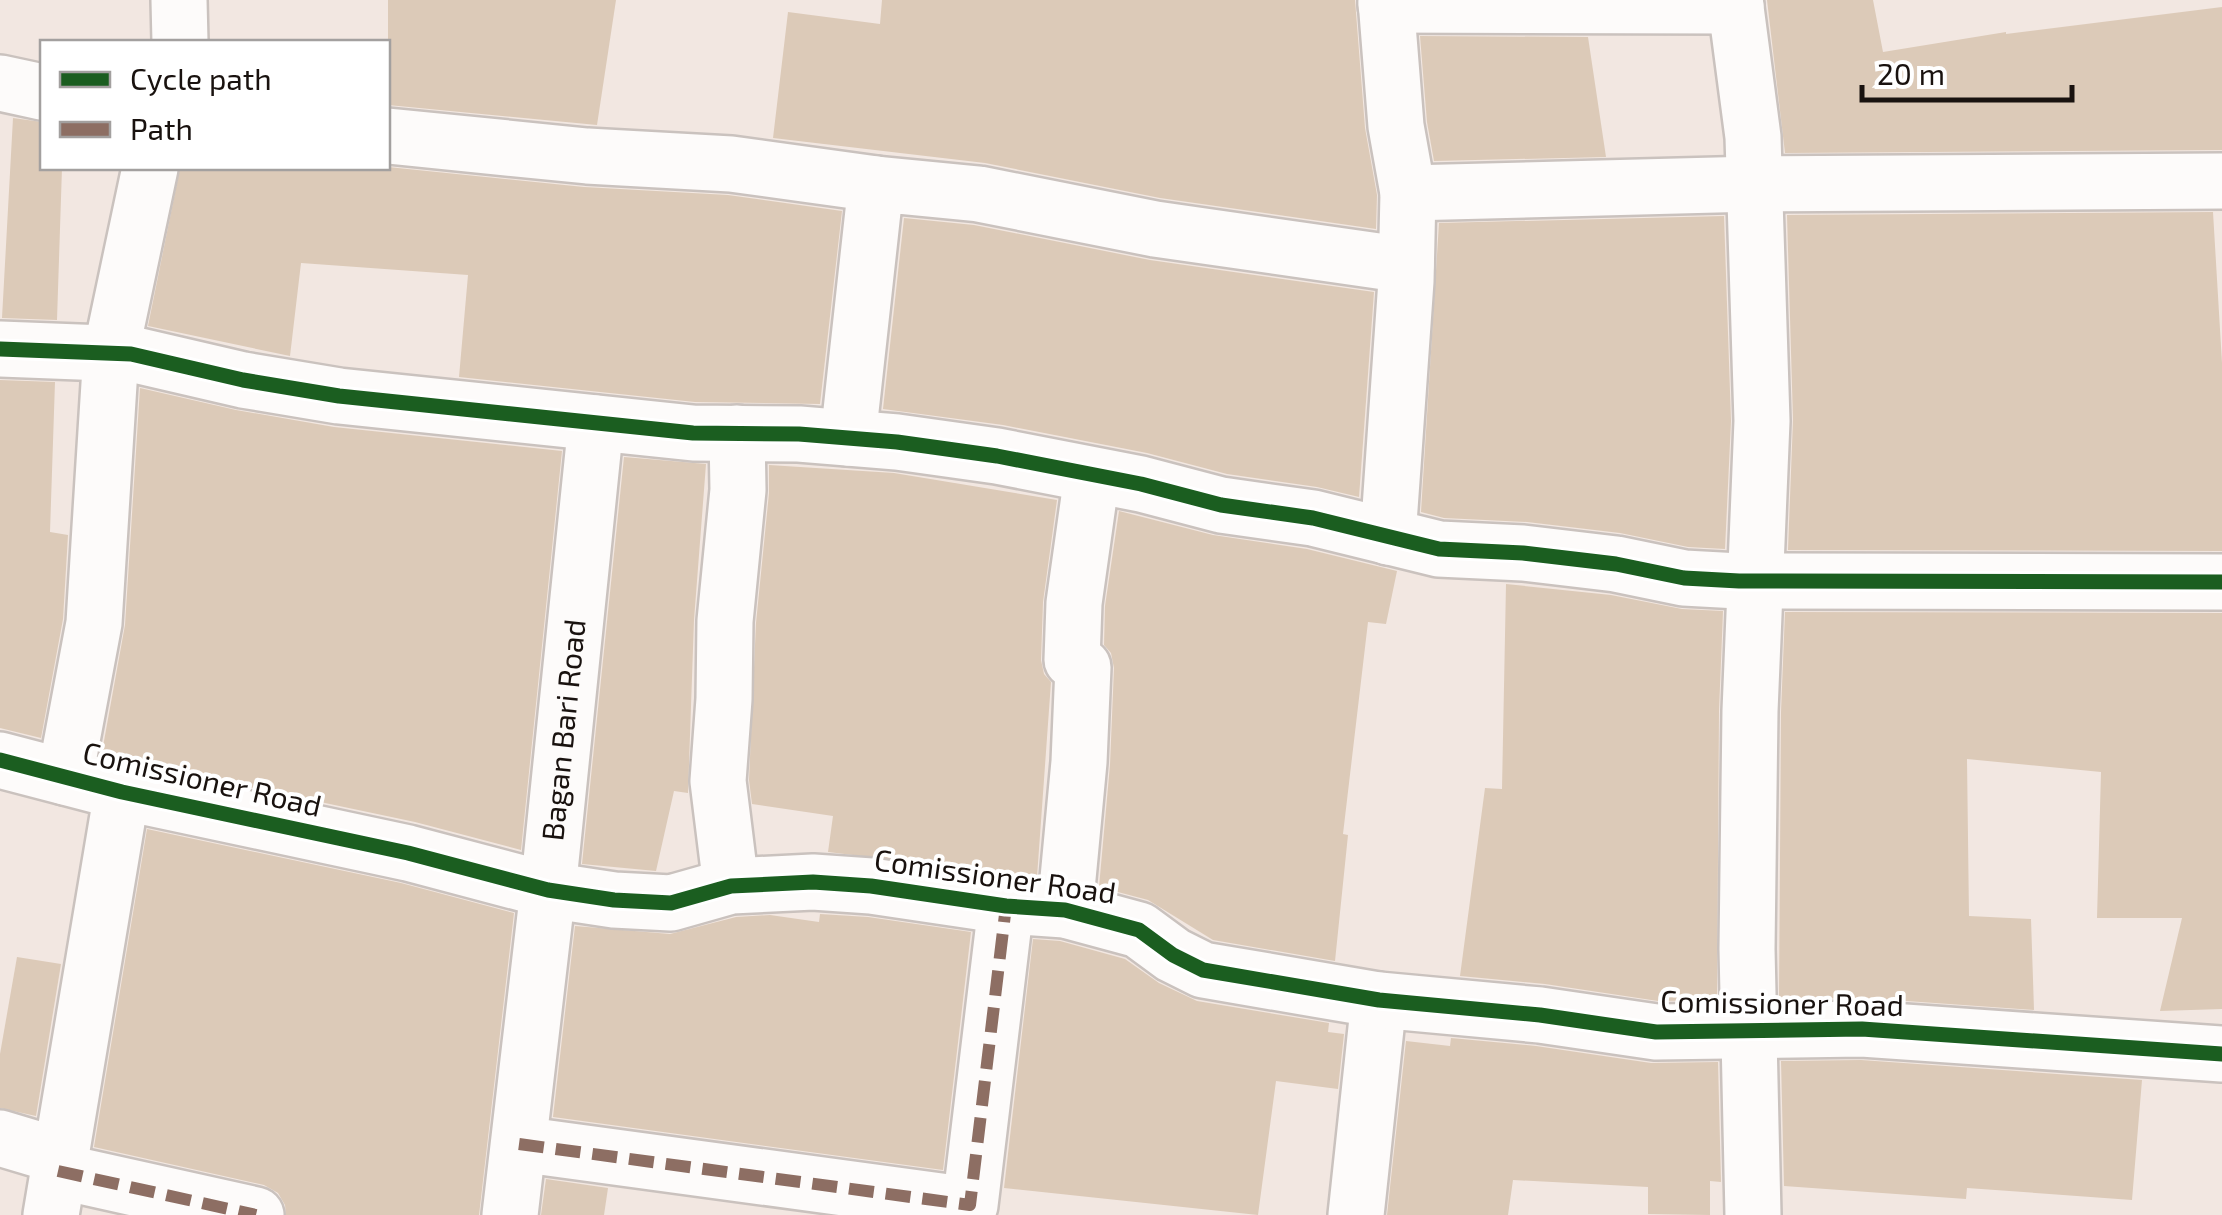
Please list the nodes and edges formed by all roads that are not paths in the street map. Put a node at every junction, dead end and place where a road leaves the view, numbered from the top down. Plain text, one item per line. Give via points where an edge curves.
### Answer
1 (179, 0) edge
2 (1386, 2) edge
3 (1735, 3) edge
4 (180, 40) edge
5 (0, 84) edge
6 (40, 92) edge
7 (390, 136) edge
8 (150, 170) edge
9 (2222, 181) edge
10 (876, 184) junction
11 (1755, 184) junction
12 (1408, 193) junction
13 (1406, 264) junction
14 (0, 349) edge
15 (111, 352) junction
16 (596, 423) junction
17 (737, 433) junction
18 (848, 438) junction
19 (1092, 476) junction
20 (1388, 536) junction
21 (1755, 579) junction
22 (2222, 582) edge
23 (0, 760) edge
24 (66, 778) junction
25 (122, 792) junction
26 (731, 886) junction
27 (548, 890) junction
28 (1006, 906) junction
29 (1065, 910) junction
30 (1379, 1000) junction
31 (1750, 1032) junction
32 (2222, 1054) edge
33 (0, 1138) edge
34 (518, 1144) junction
35 (56, 1181) edge
36 (256, 1215) edge
37 (510, 1215) edge
38 (1356, 1215) edge
39 (1753, 1215) edge

1 - 4 street
2 - 3 street
2 - 12 street
3 - 11 street
5 - 6 street
7 - 10 street via 731,164
8 - 15 street
9 - 11 street
10 - 13 street via 979,194 1155,229
10 - 18 street
11 - 12 street
11 - 21 street via 1762,421
12 - 13 street
13 - 20 street
14 - 15 street
15 - 16 street via 339,396
15 - 24 street via 94,624
16 - 17 street
16 - 27 street, Bagan Bari Road
17 - 18 street
17 - 26 street via 718,781
18 - 19 street via 998,456
19 - 20 street
19 - 29 street via 1074,603 1072,660 1083,667
20 - 21 street via 1684,578
21 - 22 street
21 - 31 street
23 - 24 street, Comissioner Road
24 - 25 street, Comissioner Road
25 - 27 street, Comissioner Road
25 - 35 street
26 - 27 street, Comissioner Road via 671,902
26 - 28 street, Comissioner Road via 871,886
27 - 34 street, Bagan Bari Road
28 - 29 street, Comissioner Road
28 - 34 street via 970,1205
29 - 30 street, Comissioner Road via 1139,930 1203,970
30 - 31 street, Comissioner Road via 1656,1032
30 - 38 street
31 - 32 street, Comissioner Road via 1862,1029
31 - 39 street
33 - 35 street
34 - 37 street, Bagan Bari Road
35 - 36 street

